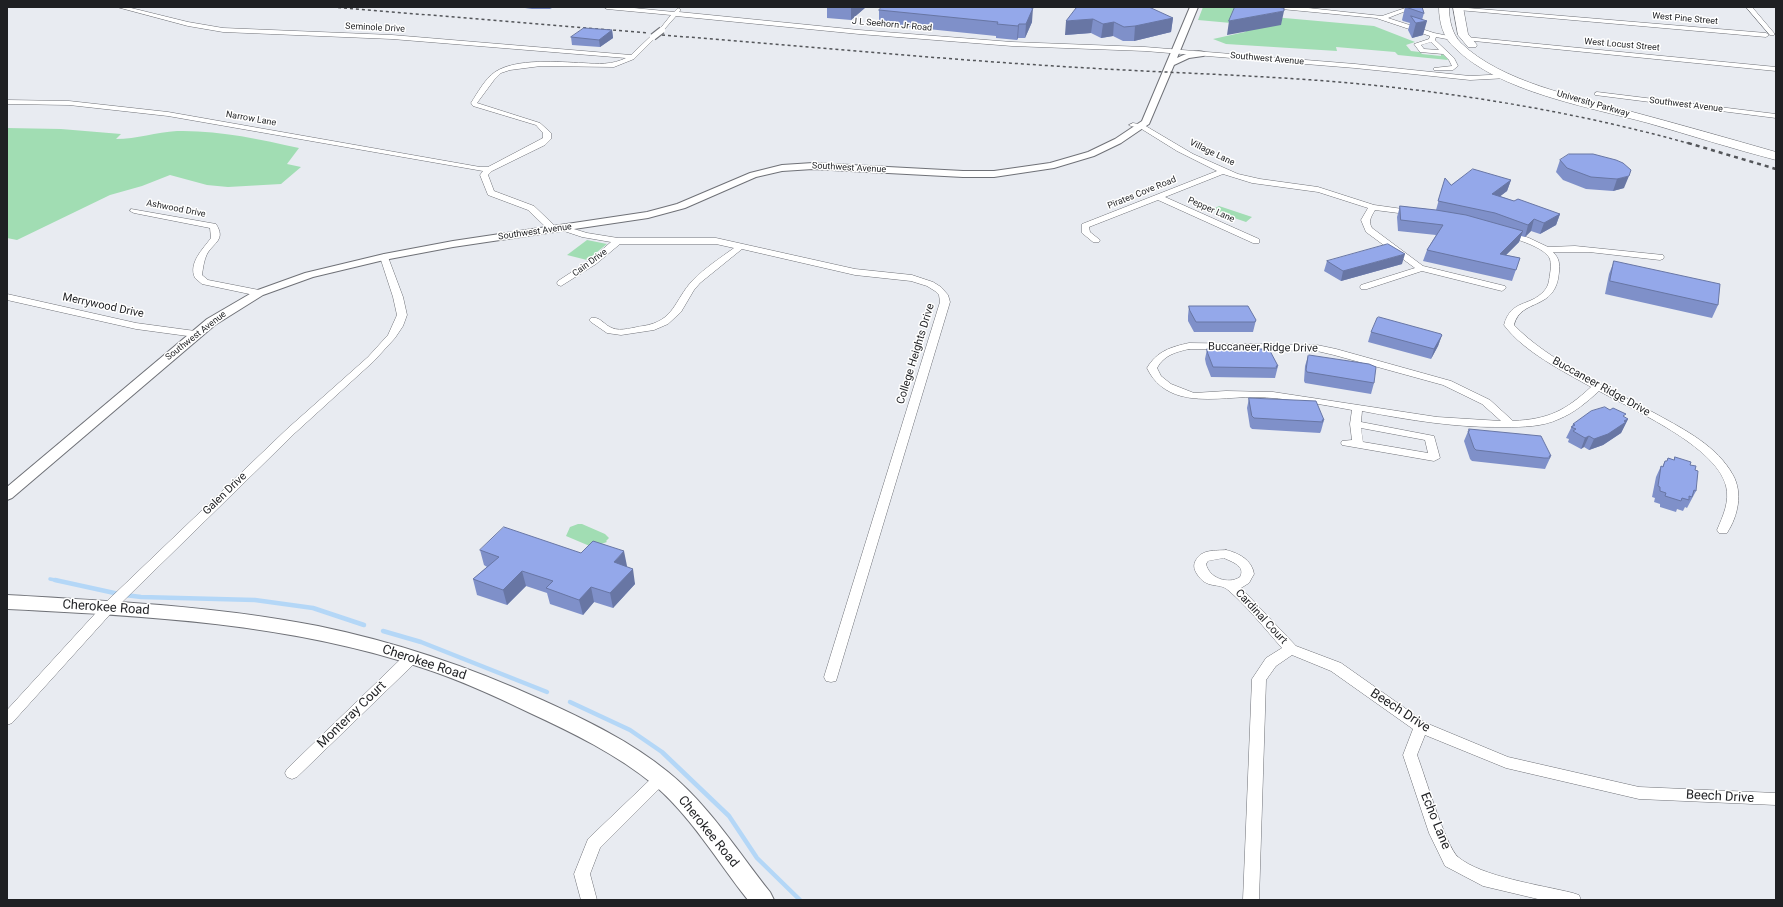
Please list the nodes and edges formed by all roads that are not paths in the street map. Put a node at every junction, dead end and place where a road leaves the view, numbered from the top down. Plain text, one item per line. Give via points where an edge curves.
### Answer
1 (120, 7) edge
2 (607, 7) edge
3 (682, 7) edge
4 (1188, 7) edge
5 (1194, 7) edge
6 (1281, 7) edge
7 (1413, 7) edge
8 (1444, 7) edge
9 (1447, 7) edge
10 (1458, 7) edge
11 (1749, 7) edge
12 (1272, 8) edge
13 (675, 13) junction
14 (1384, 18) junction
15 (1773, 37) edge
16 (1432, 38) junction
17 (1452, 38) junction
18 (1466, 39) junction
19 (1172, 52) junction
20 (1444, 52) junction
21 (1203, 54) junction
22 (632, 58) junction
23 (1172, 62) junction
24 (1484, 64) junction
25 (1436, 69) dead end
26 (1776, 69) edge
27 (1520, 74) junction
28 (1508, 76) junction
29 (1460, 77) junction
30 (1597, 94) dead end
31 (7, 102) edge
32 (1776, 116) edge
33 (1138, 126) junction
34 (1712, 134) junction
35 (1776, 149) edge
36 (1776, 156) edge
37 (490, 169) junction
38 (1224, 171) junction
39 (1158, 197) junction
40 (1370, 205) junction
41 (134, 211) dead end
42 (1424, 212) edge
43 (559, 228) junction
44 (1501, 229) edge
45 (1096, 240) dead end
46 (618, 241) junction
47 (1256, 241) dead end
48 (741, 246) junction
49 (1545, 249) junction
50 (384, 257) junction
51 (1660, 257) dead end
52 (1420, 268) junction
53 (561, 283) dead end
54 (1364, 287) dead end
55 (1502, 288) dead end
56 (259, 293) junction
57 (7, 297) edge
58 (594, 320) dead end
59 (195, 334) junction
60 (1597, 387) junction
61 (1357, 408) junction
62 (1421, 418) junction
63 (1355, 424) junction
64 (1511, 424) junction
65 (1421, 436) junction
66 (7, 496) edge
67 (1723, 530) dead end
68 (1230, 585) dead end
69 (7, 602) edge
70 (109, 607) junction
71 (1291, 649) junction
72 (412, 657) junction
73 (831, 677) dead end
74 (7, 719) edge
75 (1421, 727) junction
76 (292, 773) dead end
77 (661, 778) junction
78 (1776, 800) edge
79 (588, 900) edge
80 (762, 900) edge
81 (1251, 900) edge
82 (1573, 900) edge

1 - 22 street, Seminole Drive via 219,30 392,37
2 - 13 street, J L Seehorn Jr Road
3 - 13 street
4 - 19 street
5 - 19 street
6 - 14 street
7 - 14 street
8 - 17 highway, University Parkway via 1443,17
9 - 10 highway
10 - 15 street, West Pine Street
10 - 18 highway, University Parkway
11 - 15 street
12 - 14 street
13 - 19 street, J L Seehorn Jr Road via 1004,43
13 - 22 street, bridge via 662,30
14 - 16 street
16 - 17 street
16 - 20 street
16 - 20 street via 1417,44 1422,51
17 - 18 highway
17 - 24 highway, University Parkway via 1464,51
18 - 26 street, West Locust Street
18 - 27 highway, University Parkway via 1479,52
19 - 21 street, Southwest Avenue
19 - 23 street
19 - 33 street, Southwest Avenue via 1142,112
20 - 25 street via 1452,59 1454,67
21 - 23 street via 1187,56
21 - 29 street, Southwest Avenue
22 - 37 street via 606,66 548,64 517,67 498,73 474,103 476,106 538,124 548,133 542,143
23 - 33 street via 1146,122
24 - 28 highway, University Parkway
24 - 29 street, Southwest Avenue via 1479,72
27 - 28 highway
27 - 34 highway, University Parkway via 1564,90
28 - 29 street, Southwest Avenue
28 - 34 highway, University Parkway via 1559,95
30 - 32 street, Southwest Avenue
31 - 37 street, Narrow Lane via 68,103 168,114
33 - 38 street, Village Lane
33 - 43 street, Southwest Avenue via 1096,151 1072,160 1009,173 963,174 813,166 776,169 740,180 668,211
34 - 35 highway, University Parkway
34 - 36 highway, University Parkway
37 - 43 street via 484,175 491,193 531,208
38 - 39 street, Pirates Cove Road
38 - 40 street, Village Lane via 1247,179
39 - 45 street, Pirates Cove Road via 1085,226 1086,233
39 - 47 street, Pepper Lane
40 - 42 street, Village Lane
40 - 52 street via 1365,220 1369,230
41 - 56 street, Ashwood Drive via 214,226 217,232 215,241 204,251 198,267 198,276 206,282
43 - 46 street, College Heights Drive
43 - 50 street, Southwest Avenue
44 - 49 street
46 - 48 street, College Heights Drive via 703,240
46 - 53 street, Cain Drive via 597,259
48 - 58 street via 697,281 678,310 665,322 654,327 621,332 610,331
48 - 73 street, College Heights Drive via 854,272 924,281 938,289 945,302
49 - 51 street via 1582,248
49 - 60 street, Buccaneer Ridge Drive via 1554,259 1554,286 1541,299 1513,313 1509,325 1543,355
50 - 56 street, Southwest Avenue via 308,275
50 - 70 street, Galen Drive via 402,316 382,349 291,431
52 - 54 street
52 - 55 street
56 - 59 street, Southwest Avenue
57 - 59 street, Merrywood Drive via 136,326
59 - 66 street, Southwest Avenue
60 - 64 street via 1578,404 1560,415 1538,422
60 - 67 street, Buccaneer Ridge Drive via 1678,430 1714,457 1731,482 1733,498
61 - 62 street
61 - 63 street
61 - 64 street, Buccaneer Ridge Drive via 1278,395 1188,395 1158,380 1152,368 1156,360 1171,350 1190,346 1317,348 1446,383 1486,402
62 - 64 street via 1464,423
62 - 65 street
63 - 65 street
63 - 65 street via 1352,443 1434,458 1430,438
68 - 71 street, Cardinal Court
69 - 70 main road, Cherokee Road
70 - 72 main road, Cherokee Road via 193,615 308,631
70 - 74 street, Galen Drive
71 - 75 street, Beech Drive via 1336,667
71 - 81 street via 1270,662 1259,680
72 - 76 street, Monteray Court
72 - 77 main road, Cherokee Road via 446,668 564,719 602,739
75 - 78 street, Beech Drive via 1506,762 1639,793
75 - 82 street, Echo Lane via 1410,755 1436,833 1451,861 1483,879
77 - 79 street via 594,844 582,874
77 - 80 main road, Cherokee Road via 694,812

